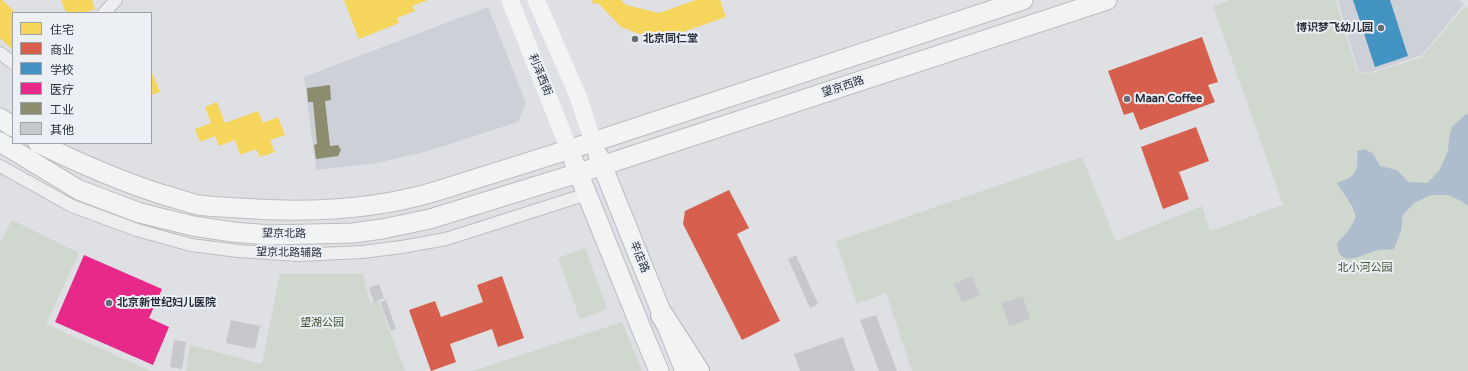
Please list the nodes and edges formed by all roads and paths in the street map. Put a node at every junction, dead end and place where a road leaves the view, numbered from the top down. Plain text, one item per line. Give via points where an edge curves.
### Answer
1 (116, 0) edge
2 (510, 0) edge
3 (536, 0) edge
4 (1023, 0) edge
5 (1107, 0) edge
6 (105, 12) edge
7 (0, 54) edge
8 (12, 62) edge
9 (0, 118) edge
10 (12, 126) edge
11 (0, 142) edge
12 (593, 142) junction
13 (40, 144) edge
14 (569, 150) junction
15 (0, 166) edge
16 (602, 166) junction
17 (579, 173) junction
18 (587, 194) junction
19 (662, 314) junction
20 (660, 371) edge
21 (685, 371) edge
22 (698, 371) edge

1 - 6 street
2 - 14 street, 利泽西街
3 - 12 street via 578,96
4 - 12 main road
5 - 16 main road, 望京西路
7 - 8 street
9 - 10 main road
11 - 17 main road, 望京北路 via 79,190 140,213 193,226 270,235 353,233 430,220
12 - 14 main road
12 - 16 main road, 辛店路
13 - 14 main road via 129,184 198,205 311,211 416,198
14 - 17 main road
15 - 18 street, 望京北路辅路 via 72,206 137,230 191,245 238,252 299,256 362,252 446,239
16 - 17 main road, 望京西路
16 - 19 main road, 辛店路
17 - 18 main road
18 - 20 main road
19 - 21 main road, 辛店路
19 - 22 highway

